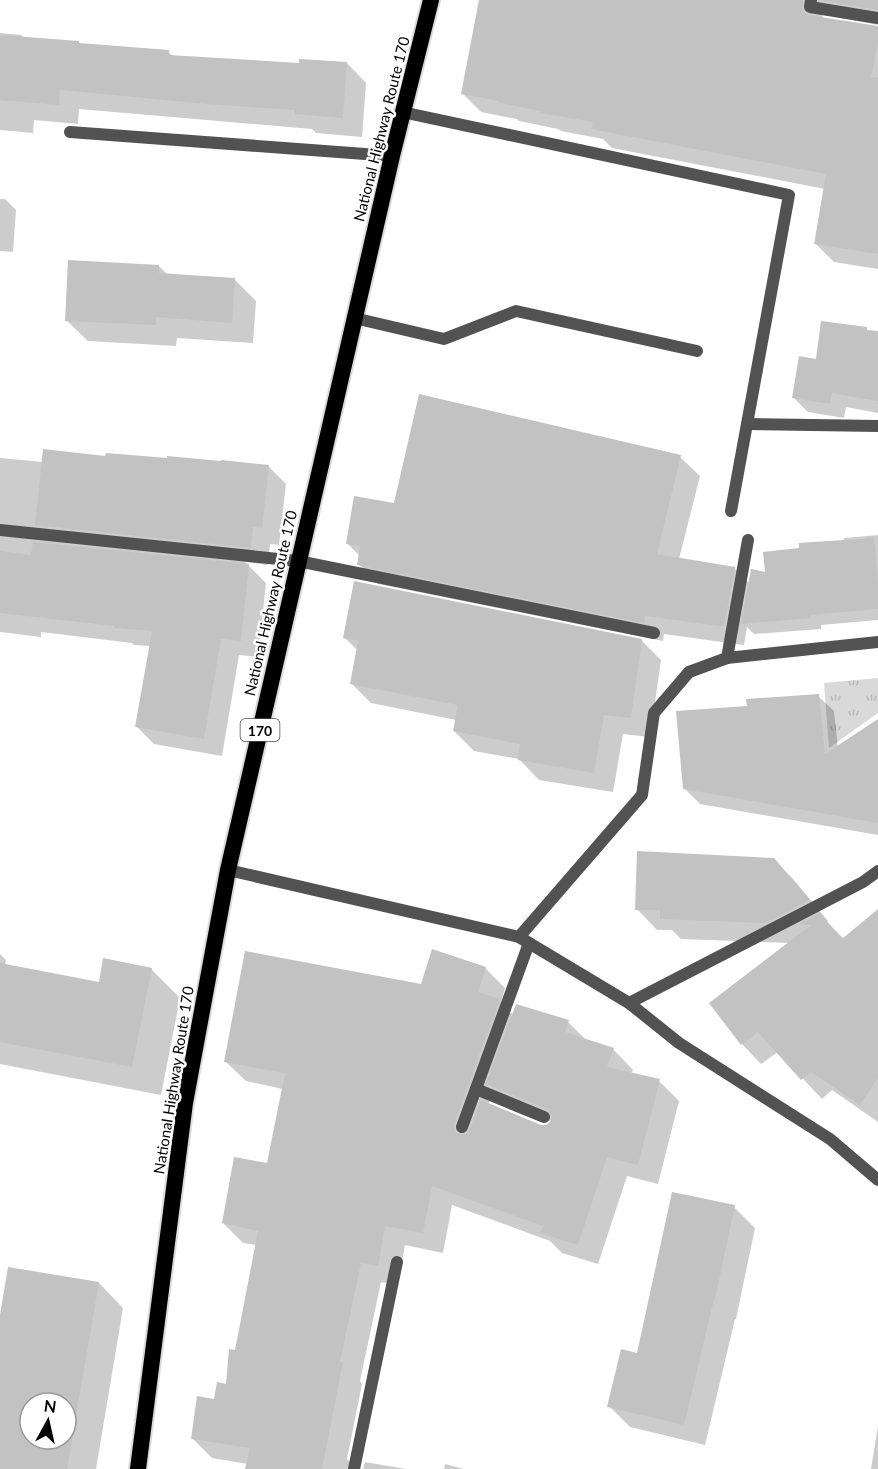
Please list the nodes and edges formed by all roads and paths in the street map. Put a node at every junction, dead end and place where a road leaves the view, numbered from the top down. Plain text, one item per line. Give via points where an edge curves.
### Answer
1 (431, 0) edge
2 (811, 0) edge
3 (878, 18) edge
4 (402, 112) junction
5 (70, 132) dead end
6 (392, 156) junction
7 (354, 318) junction
8 (697, 351) dead end
9 (747, 424) junction
10 (878, 426) edge
11 (731, 511) dead end
12 (0, 530) edge
13 (748, 540) dead end
14 (298, 561) junction
15 (654, 633) dead end
16 (878, 642) edge
17 (727, 658) junction
18 (228, 870) junction
19 (878, 871) edge
20 (524, 940) junction
21 (629, 1004) junction
22 (476, 1089) junction
23 (544, 1117) dead end
24 (462, 1127) dead end
25 (878, 1180) edge
26 (398, 1262) dead end
27 (138, 1469) edge
28 (354, 1469) edge

1 - 4 highway, National Highway Route 170 / 170
2 - 3 street via 810,8
4 - 6 highway, National Highway Route 170 / 170
4 - 9 street via 789,195
5 - 6 street
6 - 7 highway, National Highway Route 170 / 170
7 - 8 street via 444,339 516,311
7 - 14 highway, National Highway Route 170 / 170
9 - 10 street
9 - 11 street
12 - 14 street
13 - 17 street
14 - 15 street
14 - 18 highway, National Highway Route 170 / 170
16 - 17 street
17 - 20 street via 689,672 654,713 642,795
18 - 20 street
18 - 27 highway, National Highway Route 170 / 170 via 185,1103
19 - 21 street
20 - 21 street
20 - 22 street
21 - 25 street via 679,1042 830,1139
22 - 23 street
22 - 24 street
26 - 28 street

